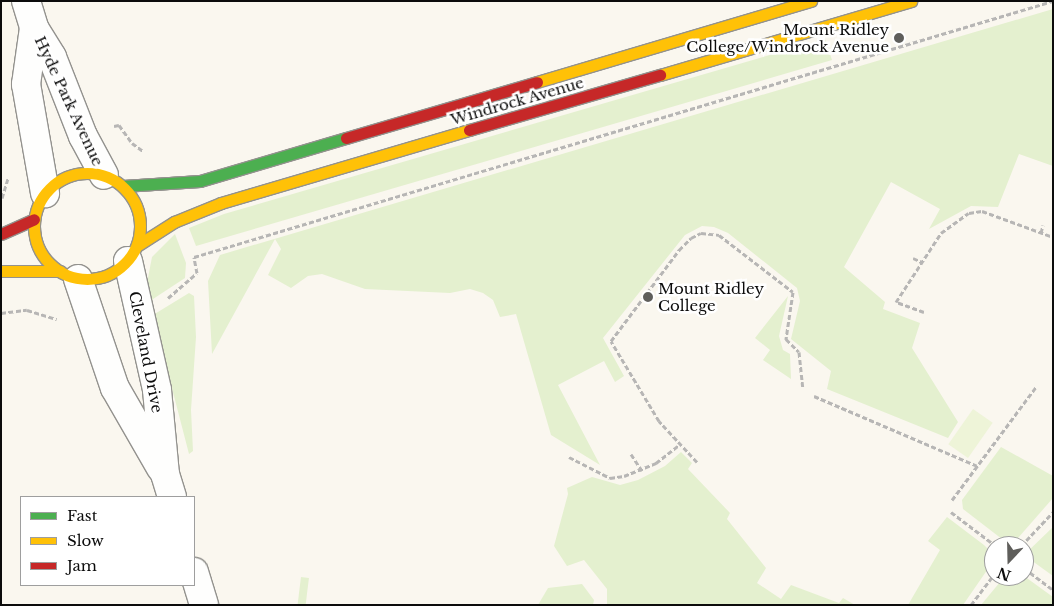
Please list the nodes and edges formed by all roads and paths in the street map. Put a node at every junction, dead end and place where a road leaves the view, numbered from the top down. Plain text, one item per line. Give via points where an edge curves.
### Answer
1 (26, 1) edge
2 (811, 1) edge
3 (911, 1) edge
4 (1053, 1) edge
5 (34, 28) junction
6 (83, 136) junction
7 (39, 145) junction
8 (147, 153) dead end
9 (114, 181) junction
10 (45, 193) junction
11 (1, 198) edge
12 (34, 218) junction
13 (1043, 224) dead end
14 (1041, 233) junction
15 (1, 234) edge
16 (1053, 237) edge
17 (133, 253) junction
18 (913, 258) dead end
19 (922, 262) junction
20 (1, 272) edge
21 (69, 275) junction
22 (137, 310) junction
23 (924, 312) dead end
24 (1036, 387) dead end
25 (803, 388) dead end
26 (814, 396) dead end
27 (680, 444) junction
28 (630, 454) dead end
29 (569, 457) dead end
30 (697, 462) dead end
31 (977, 466) junction
32 (642, 471) junction
33 (168, 485) edge
34 (952, 500) dead end
35 (951, 512) dead end
36 (1053, 512) edge
37 (1030, 536) edge
38 (984, 537) edge
39 (195, 575) edge
40 (1034, 576) edge
41 (986, 586) edge
42 (1053, 590) edge
43 (204, 605) edge
44 (971, 605) edge

1 - 5 street, Hyde Park Avenue
2 - 9 street, Windrock Avenue via 209,178 156,186
3 - 17 street, Windrock Avenue via 221,203 174,222
4 - 22 path via 194,257 196,273 186,283 166,300
5 - 6 street, Hyde Park Avenue via 52,57
5 - 7 street, Hyde Park Avenue via 26,84
6 - 8 path via 119,125 132,143
6 - 9 street, Hyde Park Avenue
7 - 10 street, Hyde Park Avenue
7 - 11 path via 9,156 9,177
9 - 10 street via 72,175
9 - 17 street via 138,209 141,227
10 - 12 street
12 - 15 street
12 - 21 street via 38,246 47,261
13 - 14 path
14 - 16 path
14 - 19 path via 982,211 969,213 941,232
17 - 21 street via 114,273 97,279
17 - 22 street, Cleveland Drive
18 - 19 path
19 - 23 path via 896,302
20 - 21 street
21 - 33 street, Cleveland Drive via 116,388
22 - 33 street, Cleveland Drive via 157,390
24 - 31 path
25 - 27 path via 799,352 786,340 793,292 719,235 701,233 679,250 611,341 659,421
26 - 31 path
27 - 30 path
27 - 32 path
28 - 32 path
29 - 32 path via 610,478
31 - 34 path
35 - 38 path
36 - 37 path
39 - 43 street
40 - 42 path
41 - 44 path

